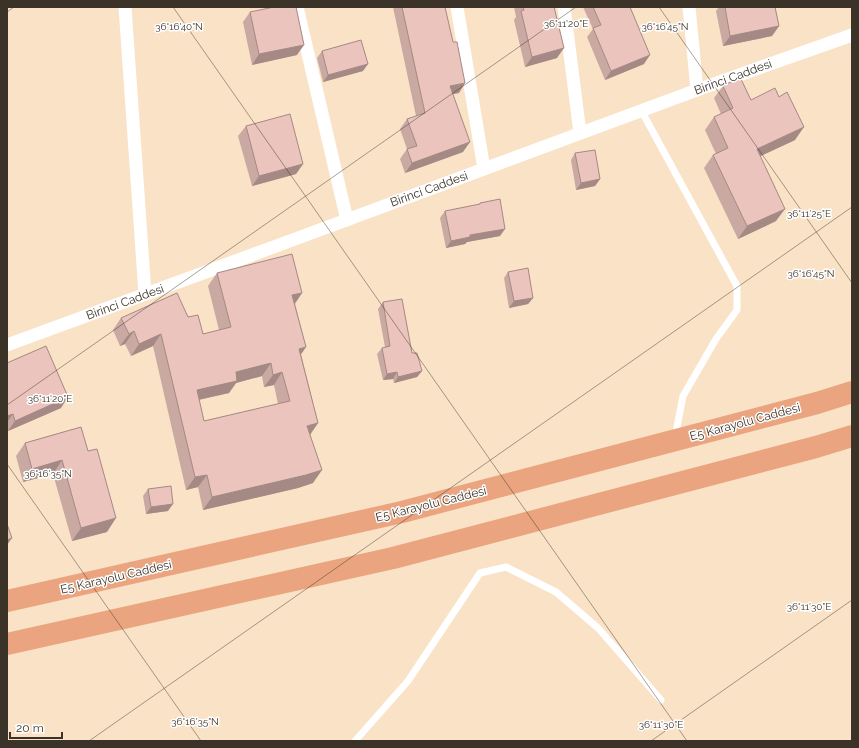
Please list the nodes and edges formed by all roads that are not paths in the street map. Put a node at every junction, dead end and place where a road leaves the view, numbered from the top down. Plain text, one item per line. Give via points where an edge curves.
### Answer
1 (125, 7) edge
2 (297, 7) edge
3 (458, 7) edge
4 (564, 7) edge
5 (689, 7) edge
6 (852, 35) edge
7 (697, 90) junction
8 (641, 110) junction
9 (580, 133) junction
10 (484, 169) junction
11 (347, 220) junction
12 (145, 294) junction
13 (7, 345) edge
14 (852, 392) edge
15 (852, 436) edge
16 (674, 441) junction
17 (7, 601) edge
18 (7, 644) edge
19 (661, 700) dead end
20 (355, 741) edge

1 - 12 street
2 - 11 street
3 - 10 street
4 - 9 street
5 - 7 street
6 - 7 street, Birinci Caddesi
7 - 8 street, Birinci Caddesi
8 - 9 street, Birinci Caddesi
8 - 16 lane via 737,286 737,310 716,339 683,396
9 - 10 street, Birinci Caddesi
10 - 11 street, Birinci Caddesi
11 - 12 street, Birinci Caddesi
12 - 13 street, Birinci Caddesi
14 - 16 highway, E5 Karayolu Caddesi
15 - 18 highway via 392,558
16 - 17 highway, E5 Karayolu Caddesi via 402,512
19 - 20 lane via 598,628 556,592 506,567 480,573 408,681

